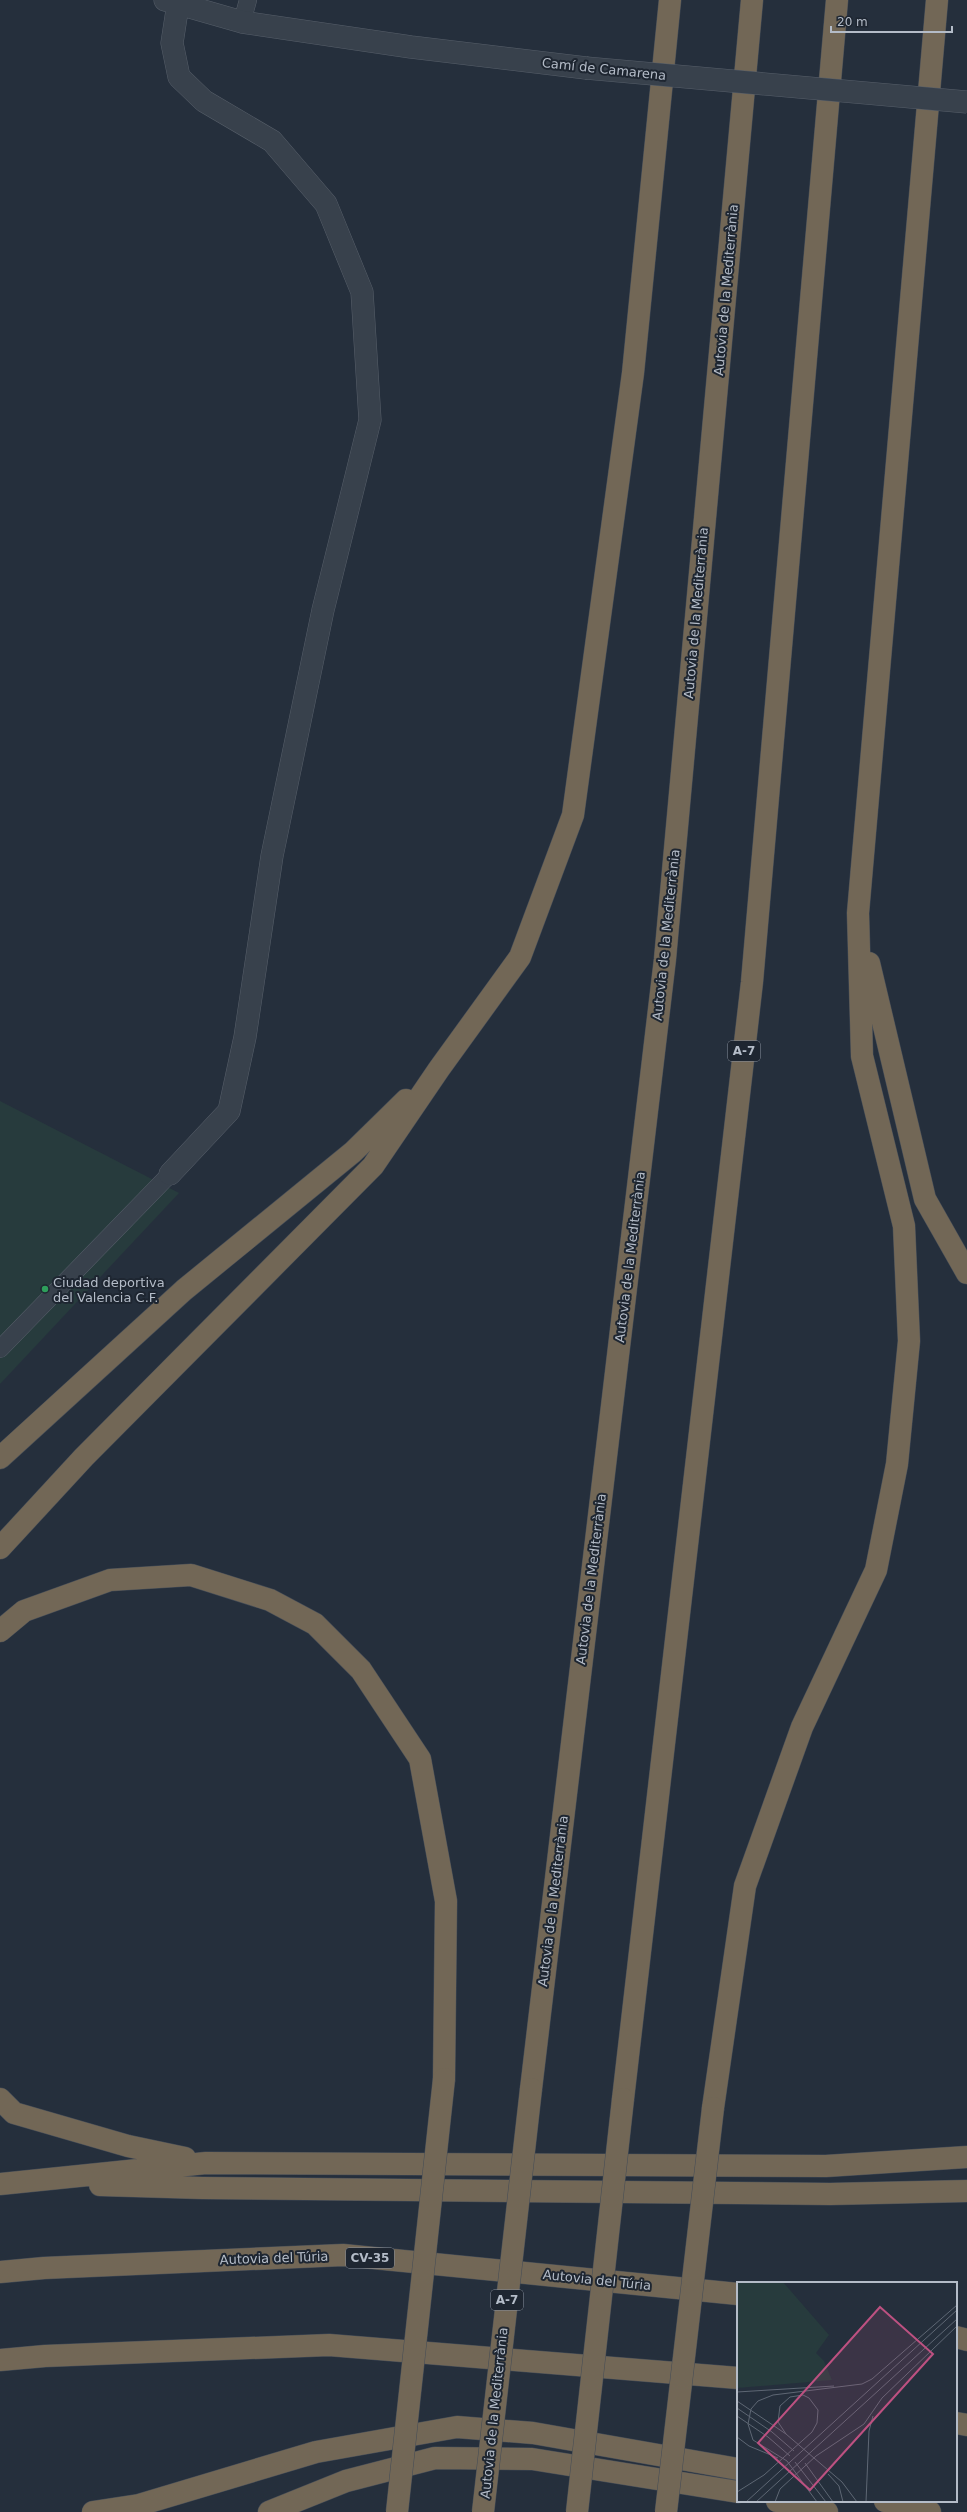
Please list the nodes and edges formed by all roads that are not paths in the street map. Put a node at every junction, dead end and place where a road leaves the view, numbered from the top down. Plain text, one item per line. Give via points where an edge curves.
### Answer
1 (248, 0) edge
2 (670, 0) edge
3 (752, 0) edge
4 (837, 0) edge
5 (937, 0) edge
6 (171, 2) edge
7 (242, 22) junction
8 (967, 102) edge
9 (858, 913) junction
10 (439, 1069) junction
11 (170, 1174) joint
12 (967, 1273) edge
13 (0, 1349) edge
14 (0, 1458) edge
15 (0, 1548) edge
16 (0, 1631) edge
17 (0, 2099) edge
18 (967, 2157) edge
19 (206, 2162) junction
20 (8, 2183) edge
21 (967, 2191) edge
22 (0, 2272) edge
23 (737, 2294) edge
24 (957, 2337) edge
25 (967, 2340) edge
26 (0, 2360) edge
27 (737, 2378) edge
28 (957, 2423) edge
29 (967, 2425) edge
30 (737, 2469) edge
31 (737, 2492) edge
32 (782, 2502) edge
33 (889, 2502) edge
34 (93, 2512) edge
35 (269, 2512) edge
36 (397, 2512) edge
37 (483, 2512) edge
38 (577, 2512) edge
39 (666, 2512) edge
40 (827, 2512) edge
41 (930, 2512) edge

1 - 7 lane
2 - 10 highway via 632,373 574,815 520,957
3 - 37 highway, Autovia de la Mediterrània / A-7, bridge via 665,959
4 - 38 highway, A-7, bridge via 752,982
5 - 9 highway
6 - 7 street, Camí de Camarena
6 - 11 street via 172,43 179,77 204,102 272,141 326,204 362,292 370,420 323,610 272,856 245,1037 229,1111
7 - 8 street, Camí de Camarena, bridge via 586,68
9 - 12 highway via 925,1199
9 - 39 highway, bridge via 862,1056 904,1226 909,1341 897,1464 876,1570 802,1727 745,1886 713,2108
10 - 14 highway via 353,1152 184,1290
10 - 15 highway via 373,1166 84,1457
11 - 13 lane
16 - 36 highway, bridge via 24,1611 110,1580 191,1575 270,1600 315,1624 361,1670 420,1759 446,1901 444,2079
17 - 19 highway via 14,2113 128,2146
18 - 19 highway via 826,2166
19 - 20 highway
20 - 21 highway via 210,2188 830,2194
22 - 23 highway, Autovia del Túria / CV-35 via 343,2255
24 - 25 highway
26 - 27 highway via 329,2345
28 - 29 highway
30 - 34 highway via 533,2433 457,2427 316,2452 139,2505
31 - 35 highway via 532,2459 435,2458 346,2481
32 - 40 highway
33 - 41 highway

